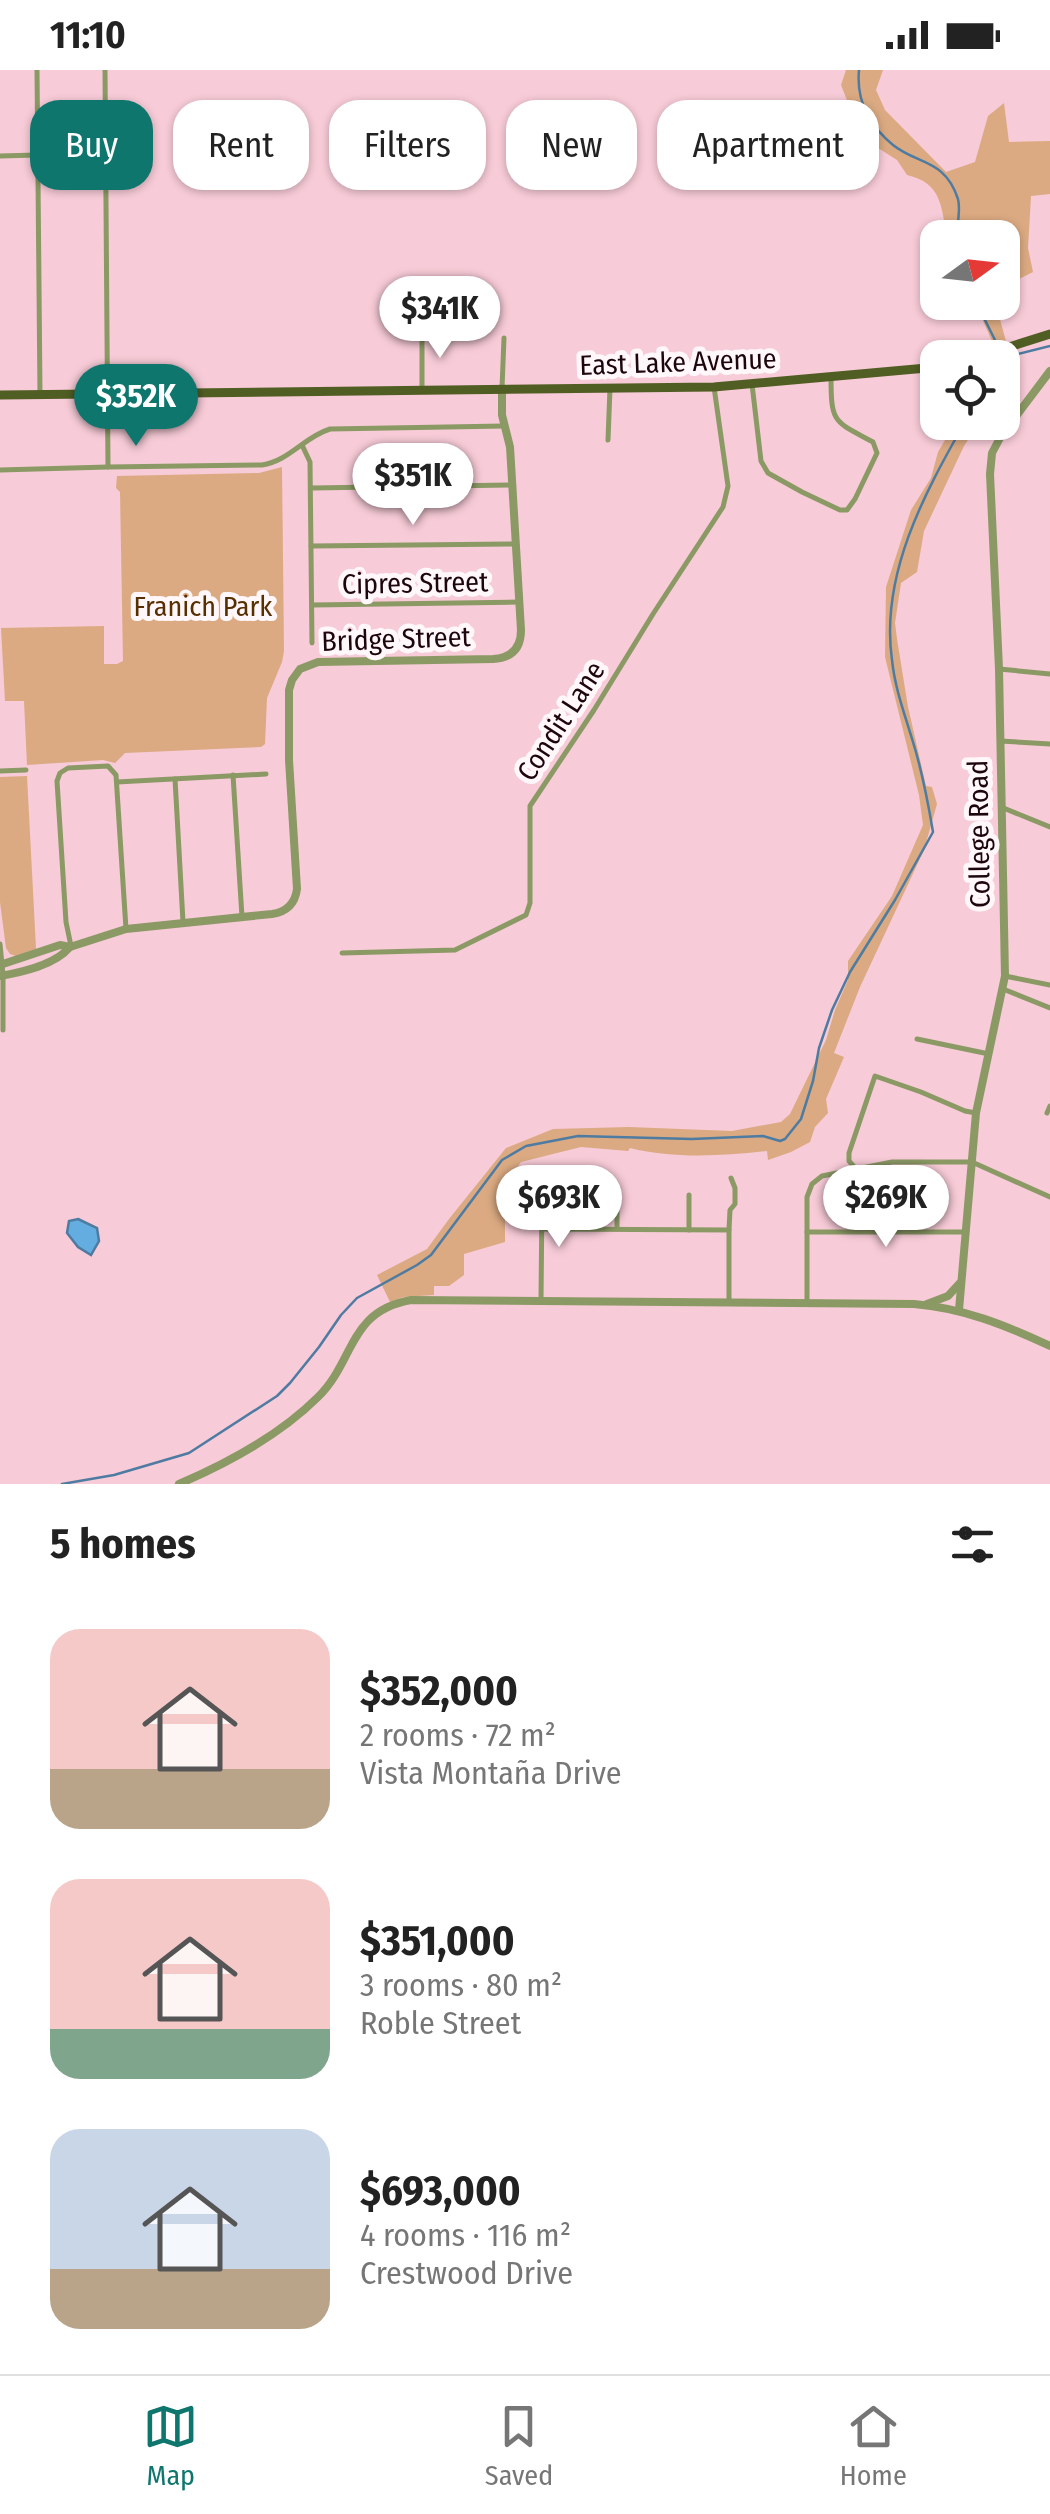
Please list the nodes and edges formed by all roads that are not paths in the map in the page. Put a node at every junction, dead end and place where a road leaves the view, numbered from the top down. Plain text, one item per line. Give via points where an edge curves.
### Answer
1 (37, 70) edge
2 (105, 70) edge
3 (37, 100) edge
4 (105, 100) edge
5 (30, 155) edge
6 (0, 156) edge
7 (38, 190) edge
8 (105, 190) edge
9 (422, 332) dead end
10 (1050, 334) edge
11 (504, 338) dead end
12 (1020, 343) edge
13 (920, 369) edge
14 (1050, 372) edge
15 (831, 377) junction
16 (752, 384) junction
17 (610, 387) junction
18 (714, 387) junction
19 (502, 388) junction
20 (422, 389) junction
21 (0, 395) edge
22 (40, 395) junction
23 (107, 395) junction
24 (504, 426) junction
25 (608, 440) dead end
26 (302, 445) junction
27 (108, 466) junction
28 (0, 470) edge
29 (512, 486) junction
30 (311, 488) junction
31 (516, 544) junction
32 (311, 546) junction
33 (519, 602) junction
34 (312, 605) junction
35 (312, 642) dead end
36 (998, 670) junction
37 (1050, 674) edge
38 (1000, 740) junction
39 (1050, 744) edge
40 (26, 770) dead end
41 (0, 771) edge
42 (266, 774) dead end
43 (233, 776) junction
44 (175, 779) junction
45 (117, 782) junction
46 (1001, 806) junction
47 (1050, 827) edge
48 (242, 917) junction
49 (183, 922) junction
50 (126, 929) junction
51 (0, 944) edge
52 (70, 946) junction
53 (342, 952) dead end
54 (1, 965) edge
55 (2, 976) edge
56 (1005, 976) junction
57 (1050, 985) edge
58 (1003, 989) junction
59 (1050, 1008) edge
60 (3, 1030) dead end
61 (917, 1039) dead end
62 (989, 1054) junction
63 (976, 1112) junction
64 (850, 1149) junction
65 (972, 1162) junction
66 (858, 1170) junction
67 (837, 1172) junction
68 (731, 1178) dead end
69 (617, 1188) dead end
70 (546, 1192) dead end
71 (690, 1195) dead end
72 (1050, 1197) edge
73 (542, 1229) junction
74 (617, 1229) junction
75 (689, 1230) junction
76 (729, 1230) junction
77 (806, 1232) junction
78 (966, 1232) junction
79 (960, 1283) junction
80 (541, 1300) junction
81 (729, 1302) junction
82 (807, 1304) junction
83 (925, 1305) junction
84 (959, 1310) junction
85 (1050, 1346) edge
86 (179, 1484) edge

1 - 3 street
2 - 4 street
5 - 6 street
7 - 22 street
8 - 23 street
9 - 20 street
10 - 12 main road
11 - 19 street
13 - 15 main road, East Lake Avenue
14 - 36 street, College Road via 992,453
15 - 16 main road, East Lake Avenue
15 - 16 street via 834,418 873,442 876,452 848,510 768,472 761,462
16 - 18 main road, East Lake Avenue
17 - 18 main road, East Lake Avenue
17 - 19 main road, East Lake Avenue
17 - 25 street
18 - 53 street, Condit Lane via 728,486 723,508 530,806 526,915 454,950
19 - 20 main road, East Lake Avenue
19 - 24 street, Bridge Street
20 - 23 main road, East Lake Avenue
21 - 22 main road, East Lake Avenue
22 - 23 main road, East Lake Avenue
23 - 27 street
24 - 26 street via 335,428
24 - 29 street, Bridge Street
26 - 27 street via 262,466
26 - 30 street
27 - 28 street
29 - 30 street
29 - 31 street, Bridge Street
30 - 32 street
31 - 32 street
31 - 33 street, Bridge Street
32 - 34 street
33 - 34 street, Cipres Street
33 - 48 street, Bridge Street via 520,640 504,658 318,662 297,672 289,726 296,893 283,911
34 - 35 street
36 - 37 street
36 - 38 street, College Road
38 - 39 street
38 - 46 street, College Road
40 - 41 street
42 - 43 street
43 - 44 street
43 - 48 street
44 - 45 street
44 - 49 street
45 - 50 street
45 - 52 street via 110,767 68,768 58,778
46 - 47 street
46 - 56 street, College Road
48 - 49 street, Bridge Street
49 - 50 street, Bridge Street
50 - 52 street, Bridge Street
51 - 54 street
52 - 54 street, Bridge Street
52 - 55 street, Bridge Street via 63,956
54 - 55 street
55 - 60 street
56 - 57 street
56 - 58 street, College Road
58 - 59 street
58 - 62 street, College Road
61 - 62 street
62 - 63 street, College Road
63 - 64 street via 874,1076
63 - 65 street, College Road
64 - 66 street
64 - 67 street
65 - 66 street via 886,1162
65 - 72 street
65 - 78 street, College Road
66 - 67 street
67 - 77 street via 809,1188
68 - 76 street via 736,1188
69 - 74 street
70 - 73 street
71 - 75 street
73 - 74 street
73 - 80 street
74 - 75 street
75 - 76 street
76 - 81 street
77 - 78 street
77 - 82 street
78 - 79 street, College Road
79 - 83 street
79 - 84 street, College Road
80 - 81 street
80 - 86 street via 394,1303 359,1330 328,1385 297,1415
81 - 82 street
82 - 83 street
83 - 84 street
84 - 85 street

